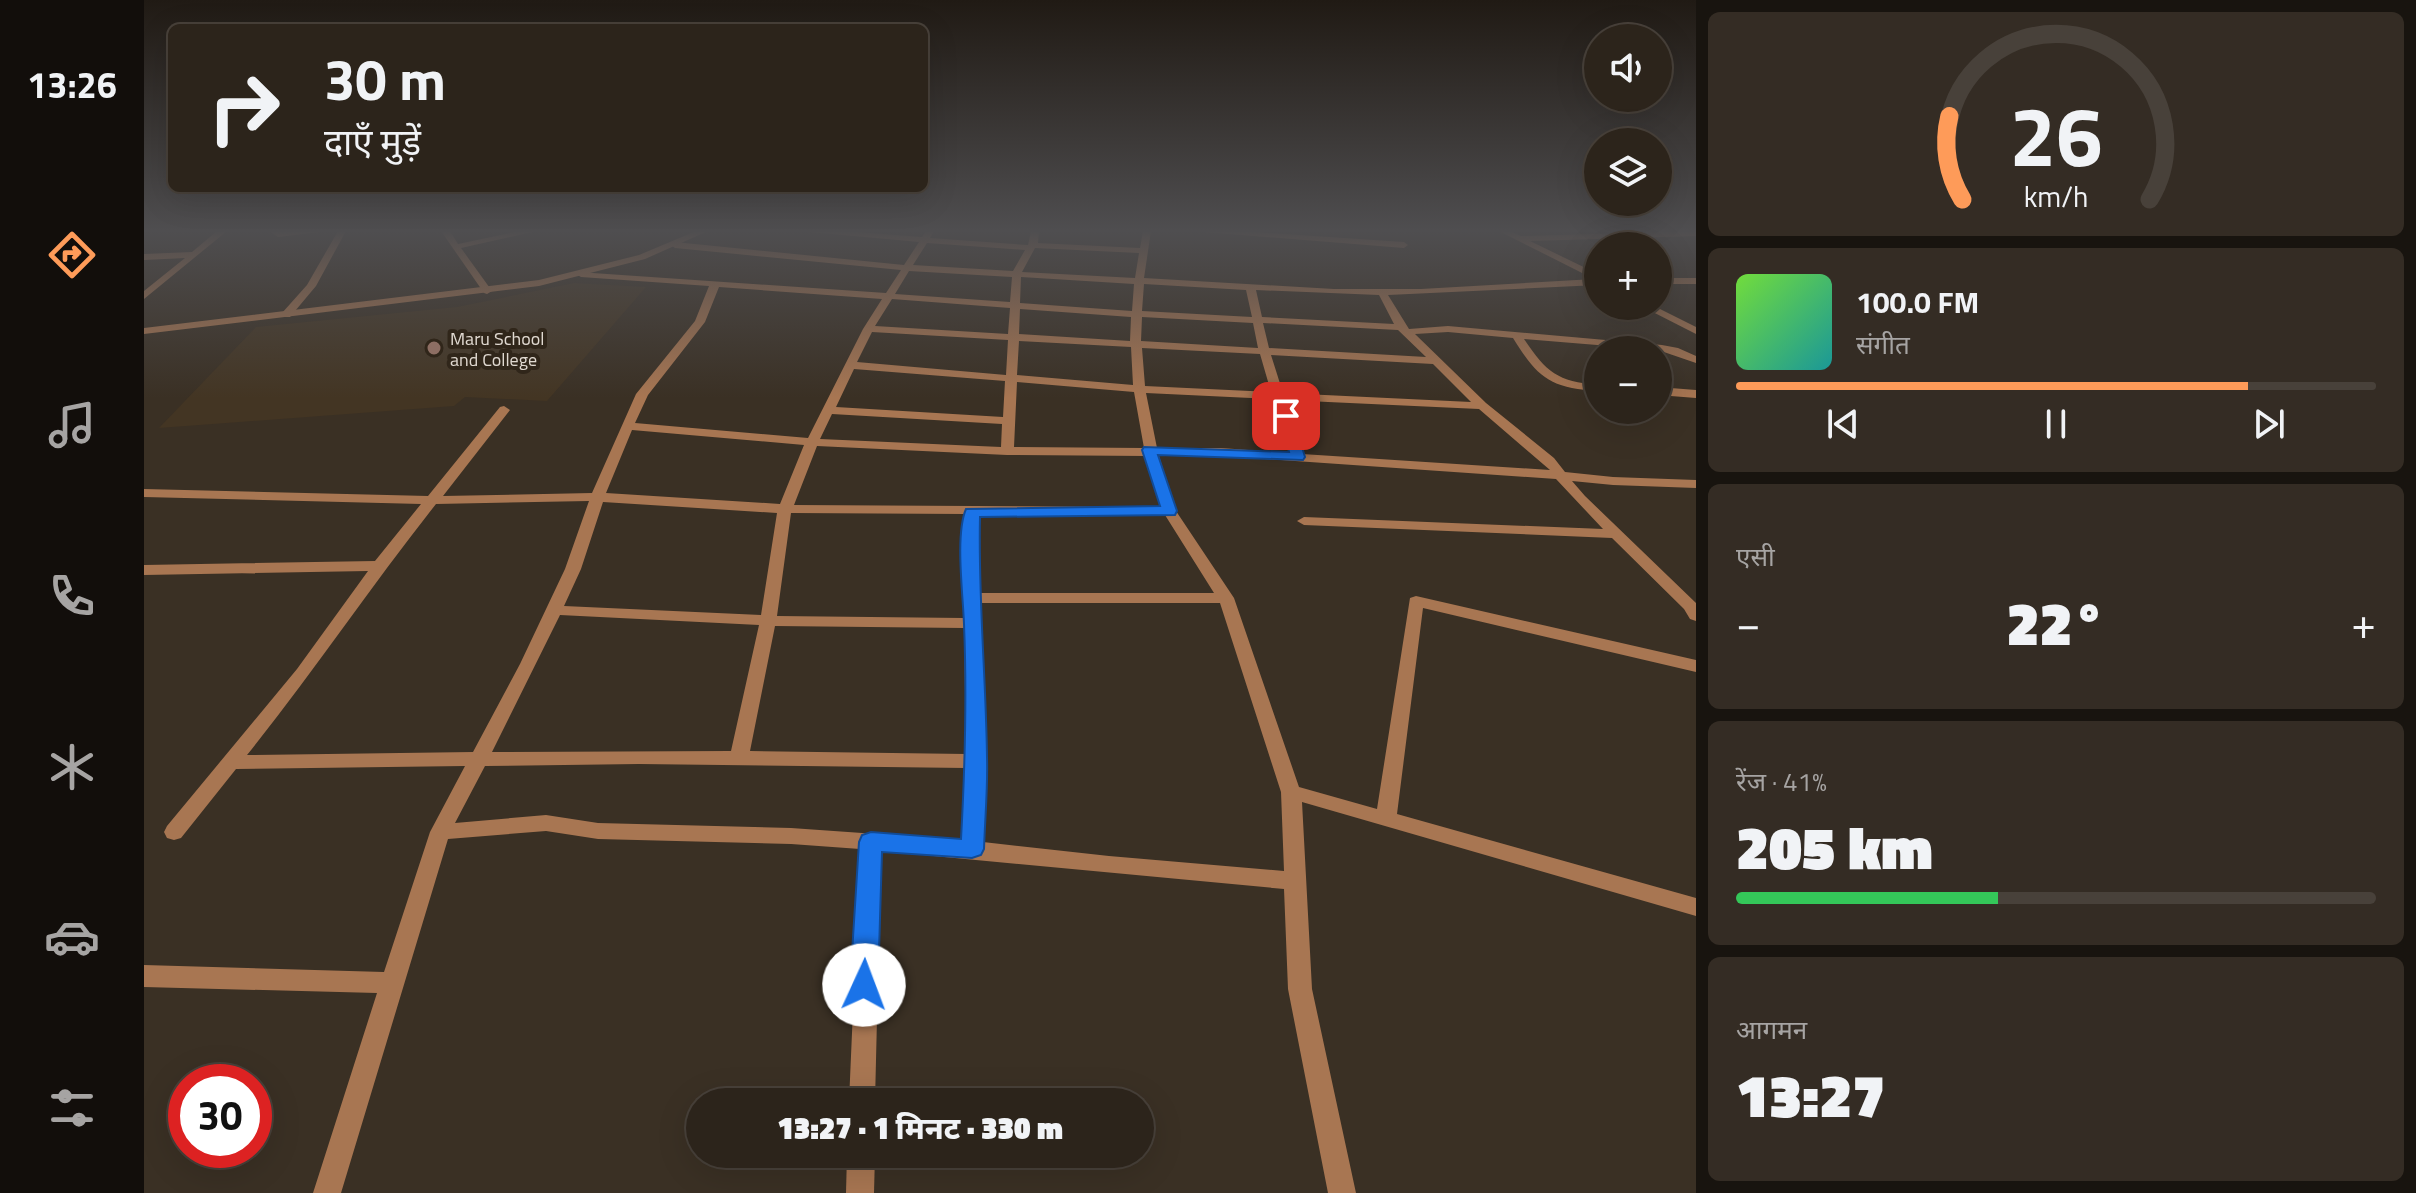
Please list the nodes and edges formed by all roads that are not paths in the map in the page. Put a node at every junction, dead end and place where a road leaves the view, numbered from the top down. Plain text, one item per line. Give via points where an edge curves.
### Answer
1 (1250, 286) edge
2 (310, 287) edge
3 (491, 287) edge
4 (494, 287) edge
5 (714, 287) edge
6 (754, 287) edge
7 (898, 287) edge
8 (1016, 287) edge
9 (1137, 287) edge
10 (1259, 287) edge
11 (1478, 287) edge
12 (485, 288) junction
13 (1382, 292) junction
14 (892, 296) junction
15 (1014, 304) junction
16 (294, 306) junction
17 (1136, 314) junction
18 (286, 315) junction
19 (1672, 319) edge
20 (1260, 321) junction
21 (144, 323) edge
22 (868, 329) junction
23 (1403, 330) junction
24 (144, 331) edge
25 (1696, 331) edge
26 (1516, 335) junction
27 (1012, 338) junction
28 (1135, 345) junction
29 (1265, 353) junction
30 (1696, 360) edge
31 (1435, 361) junction
32 (851, 365) junction
33 (1010, 379) junction
34 (1584, 387) edge
35 (1138, 389) junction
36 (1672, 392) edge
37 (1696, 394) edge
38 (1281, 395) junction
39 (1482, 406) junction
40 (504, 410) dead end
41 (830, 410) junction
42 (1010, 421) junction
43 (627, 426) junction
44 (812, 442) junction
45 (1149, 450) junction
46 (1007, 451) junction
47 (1297, 457) junction
48 (1559, 475) junction
49 (1696, 484) edge
50 (144, 493) edge
51 (597, 497) junction
52 (432, 500) junction
53 (785, 509) junction
54 (1169, 511) junction
55 (972, 512) junction
56 (1304, 521) dead end
57 (1616, 534) junction
58 (379, 566) junction
59 (144, 570) edge
60 (971, 598) junction
61 (1226, 598) junction
62 (554, 610) junction
63 (1696, 616) edge
64 (768, 620) junction
65 (974, 623) junction
66 (1696, 666) edge
67 (739, 758) junction
68 (478, 760) junction
69 (976, 761) junction
70 (231, 762) junction
71 (1291, 792) junction
72 (1386, 819) junction
73 (174, 832) dead end
74 (440, 832) junction
75 (871, 842) junction
76 (972, 849) junction
77 (1295, 881) junction
78 (1696, 907) edge
79 (144, 976) edge
80 (393, 983) junction
81 (862, 1088) edge
82 (861, 1168) edge
83 (327, 1193) edge
84 (860, 1193) edge
85 (1342, 1193) edge

1 - 20 street
2 - 16 street
3 - 12 street
4 - 12 street
5 - 43 street via 700,322 642,394
6 - 14 street
7 - 14 street
8 - 15 street
9 - 17 street
10 - 13 street
11 - 13 street
12 - 16 street
12 - 18 street
13 - 23 street
14 - 15 street
14 - 22 street
15 - 17 street
15 - 27 street
16 - 18 street
16 - 21 street
17 - 20 street
17 - 28 street
18 - 24 street
19 - 25 street
20 - 23 street
20 - 29 street
22 - 27 street
22 - 32 street
23 - 26 street
23 - 31 street
26 - 30 street via 1674,350
26 - 34 street via 1541,372 1562,386
27 - 28 street
27 - 33 street
28 - 29 street
28 - 35 street
29 - 31 street
29 - 38 street
31 - 39 street
32 - 33 street
32 - 41 street
33 - 35 street
33 - 42 street
35 - 38 street
35 - 45 street
36 - 37 street
38 - 39 street
38 - 47 street
39 - 48 street
40 - 52 street
41 - 42 street
41 - 44 street
42 - 46 street
43 - 44 street
43 - 51 street
44 - 46 street
44 - 53 street
45 - 46 street
45 - 47 street
45 - 54 street
47 - 48 street
48 - 49 street
48 - 57 street
50 - 52 street
51 - 52 street
51 - 53 street
51 - 62 street
52 - 58 street
53 - 55 street
53 - 64 street
54 - 55 street
54 - 61 street
55 - 60 street
56 - 57 street
57 - 63 street
58 - 59 street
58 - 70 street
60 - 61 street
60 - 65 street
61 - 71 street
62 - 64 street
62 - 68 street
64 - 65 street
64 - 67 street
65 - 69 street
66 - 72 street via 1416,601
67 - 68 street
67 - 69 street
68 - 70 street
68 - 74 street
69 - 76 street
70 - 73 street
71 - 72 street
71 - 77 street
72 - 78 street
74 - 75 street via 546,823 598,831
74 - 80 street
75 - 76 street
75 - 81 street
76 - 77 street
77 - 85 street via 1300,989
79 - 80 street
80 - 83 street
82 - 84 street

